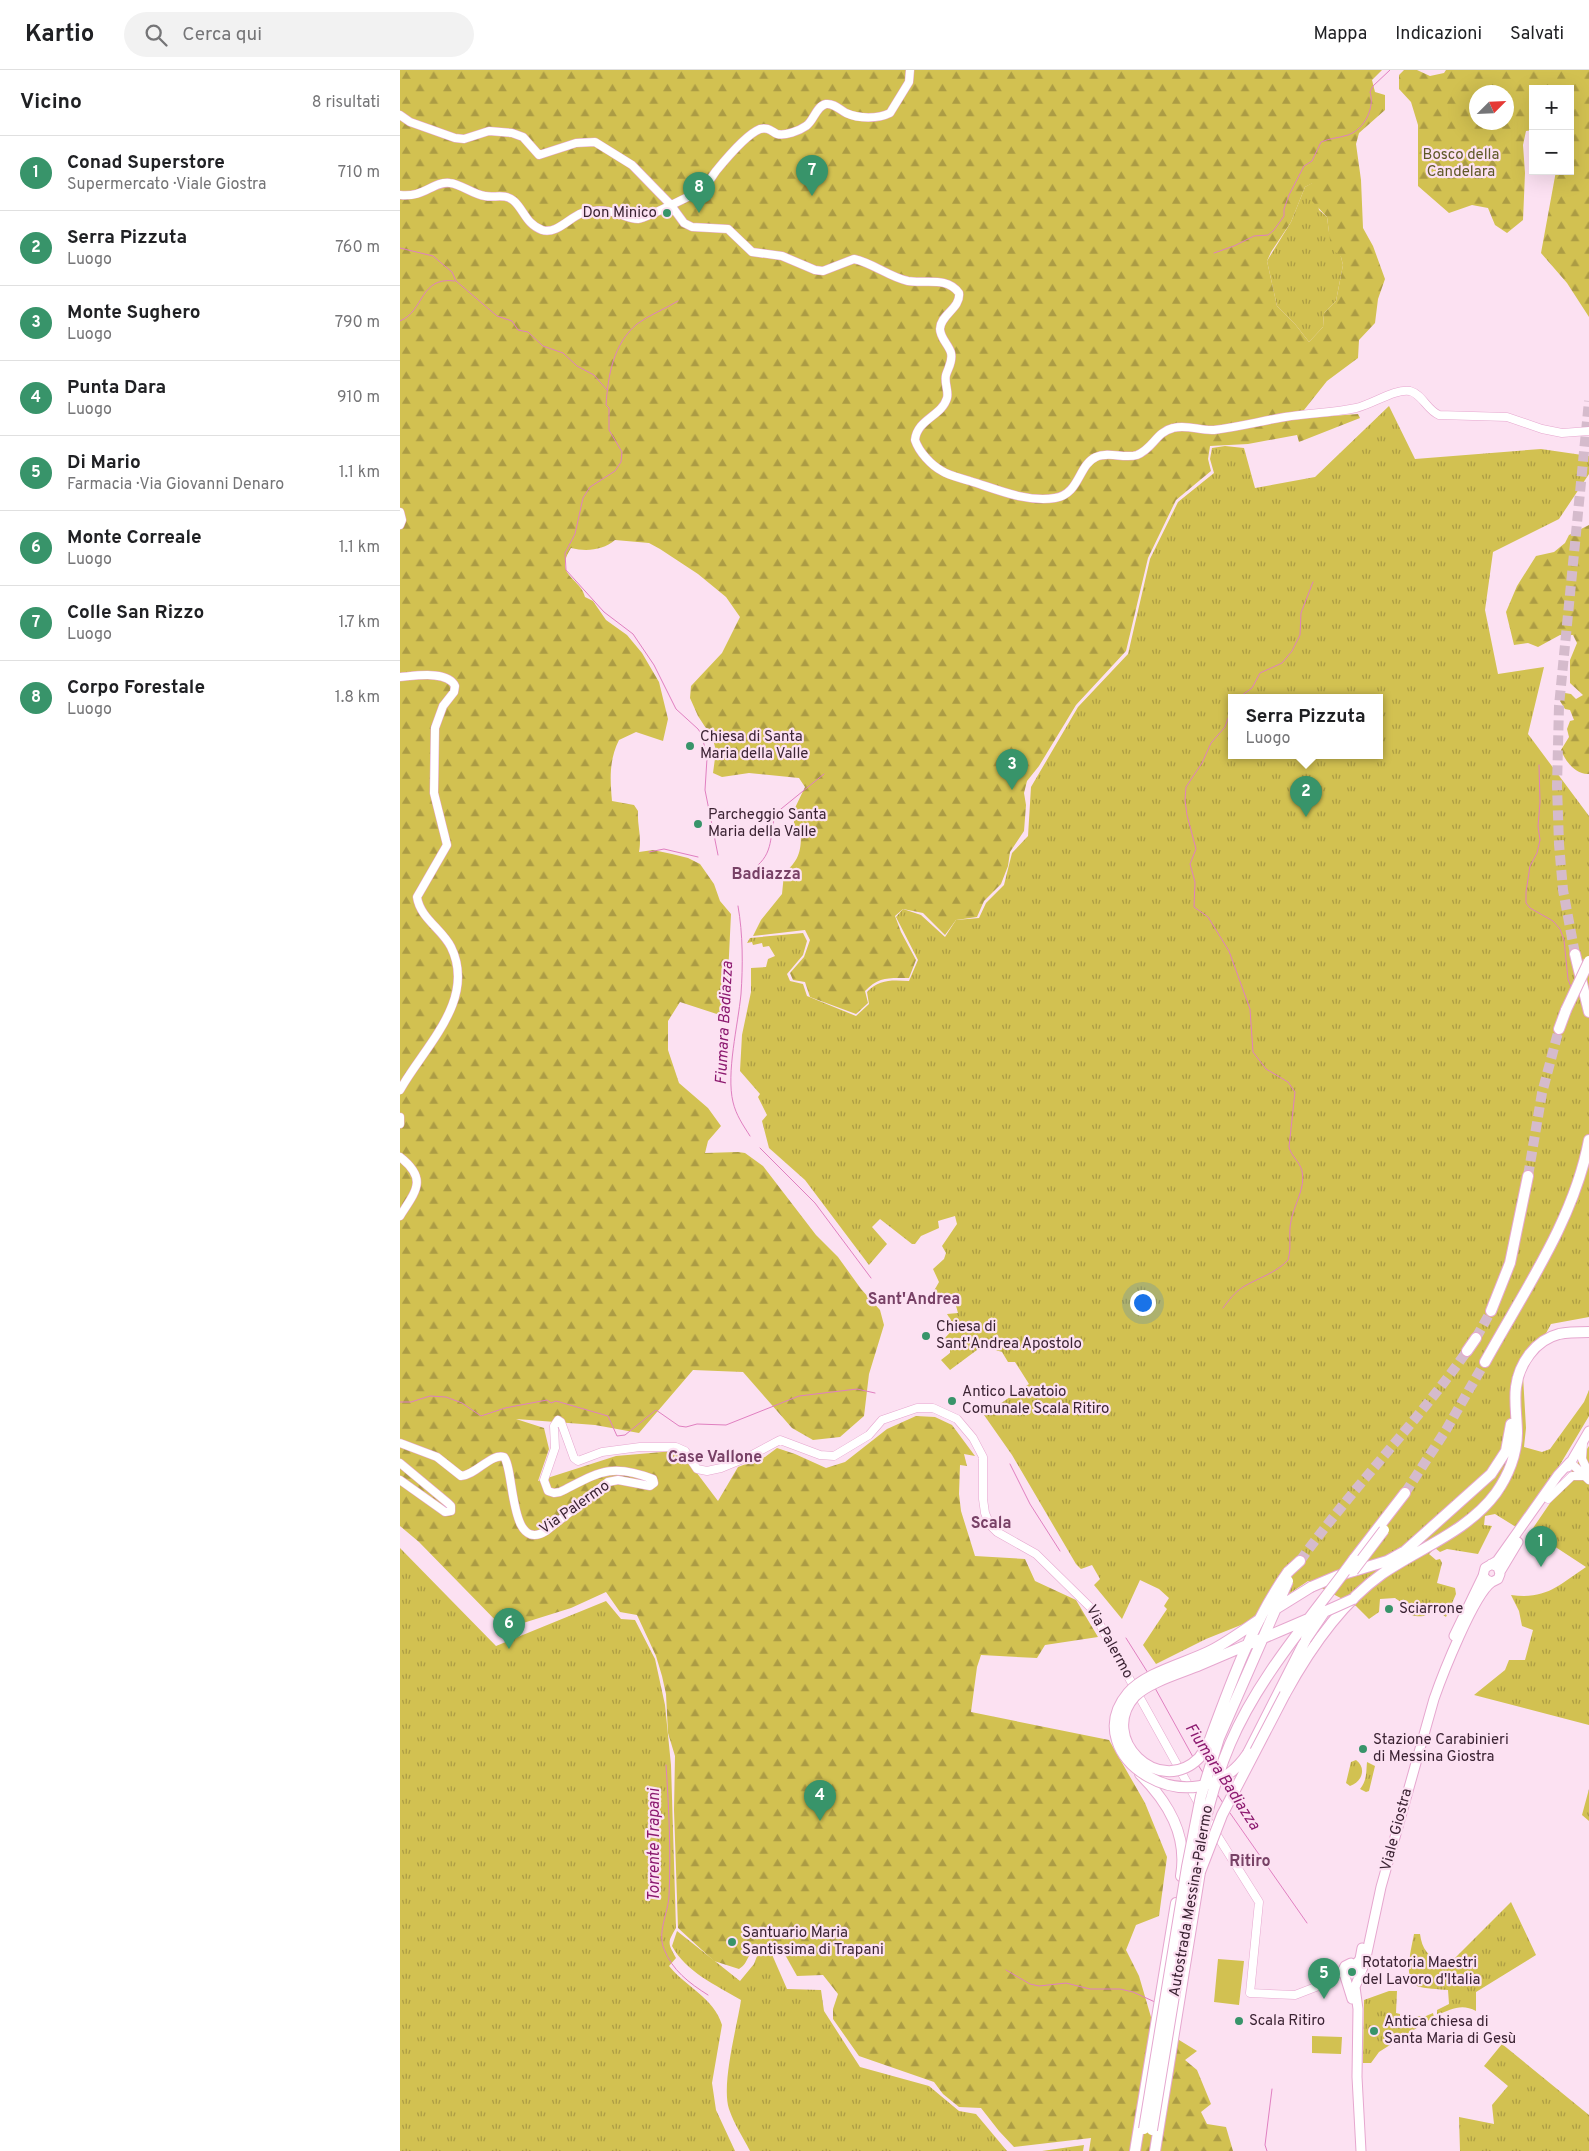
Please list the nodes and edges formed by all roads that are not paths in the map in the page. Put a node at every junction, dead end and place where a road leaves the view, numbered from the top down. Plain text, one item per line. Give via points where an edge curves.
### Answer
1 (910, 70) edge
2 (400, 115) edge
3 (400, 195) edge
4 (670, 204) junction
5 (1589, 431) edge
6 (400, 512) edge
7 (400, 525) edge
8 (400, 677) edge
9 (1575, 954) tunnel mouth
10 (1589, 961) edge
11 (1589, 1012) edge
12 (1559, 1029) tunnel mouth
13 (400, 1090) edge
14 (400, 1117) edge
15 (400, 1124) edge
16 (1589, 1140) edge
17 (400, 1157) edge
18 (1528, 1176) tunnel mouth
19 (400, 1216) edge
20 (1491, 1311) tunnel mouth
21 (1589, 1328) edge
22 (1476, 1338) tunnel mouth
23 (1468, 1351) tunnel mouth
24 (1485, 1362) tunnel mouth
25 (1513, 1407) junction
26 (1589, 1431) edge
27 (1583, 1441) junction
28 (400, 1443) edge
29 (1570, 1462) junction
30 (400, 1463) edge
31 (1587, 1475) edge
32 (400, 1480) edge
33 (1403, 1495) tunnel mouth
34 (1548, 1499) junction
35 (1380, 1531) junction
36 (1300, 1561) tunnel mouth
37 (1491, 1564) junction
38 (1500, 1572) junction
39 (1290, 1573) junction
40 (1483, 1576) junction
41 (1492, 1582) junction
42 (1354, 1599) junction
43 (1136, 1769) junction
44 (1356, 1964) junction
45 (1359, 1975) junction
46 (1344, 1978) junction
47 (1151, 2132) junction
48 (1135, 2151) edge
49 (1140, 2151) edge
50 (1148, 2151) edge
51 (1155, 2151) edge
52 (1356, 2151) edge
53 (1361, 2151) edge

1 - 4 main road via 909,82 890,113 877,117 859,116 827,104 820,107 806,126 797,130 784,134 768,128 758,130 723,163 702,190
2 - 4 main road via 410,122 455,138 464,139 489,131 512,133 523,137 539,155 576,143 595,142 629,163
3 - 4 main road via 417,195 439,184 449,183 481,196 506,197 514,201 528,221 546,231 587,212 609,211 639,218
4 - 5 main road via 684,224 728,229 755,253 782,256 823,271 854,259 909,281 934,281 955,289 959,293 958,300 940,329 951,358 946,376 947,398 921,425 915,440 924,456 941,471 1034,499 1056,498 1073,489 1094,458 1137,455 1171,428 1184,426 1211,430 1347,410 1404,391 1414,393 1439,415 1507,417 1542,429 1566,433
6 - 7 main road
8 - 13 main road via 431,675 450,679 455,686 437,720 435,736 434,793 448,845 416,897 426,916 450,945 459,972 456,996 444,1022
9 - 11 highway
10 - 12 highway, bridge
14 - 15 main road
16 - 24 highway via 1572,1199
17 - 19 main road via 414,1170 417,1184 414,1195
18 - 20 highway via 1510,1263
21 - 25 highway via 1553,1330 1531,1343 1512,1375
22 - 23 highway
25 - 42 highway via 1517,1432 1514,1452 1503,1482 1491,1499 1469,1520 1383,1574
25 - 43 highway, bridge via 1511,1432 1504,1456 1491,1474 1405,1551 1383,1563 1311,1587 1219,1646 1145,1680 1131,1690 1118,1711 1116,1729 1121,1750
26 - 27 main road
27 - 29 main road
27 - 31 main road via 1582,1459
28 - 46 main road, Via Palermo via 437,1458 460,1476 475,1471 496,1456 504,1457 521,1525 528,1534 535,1536 546,1531 608,1482 618,1480 650,1486 654,1483 651,1478 611,1470 558,1493 548,1491 544,1480 555,1448 554,1426 558,1420 578,1461 602,1452 676,1447 686,1451 697,1469 707,1471 743,1459 780,1440 820,1455 835,1456 869,1435 884,1419 924,1407 945,1412 957,1419 982,1454 983,1505 990,1525 1036,1554 1093,1610 1198,1802 1258,1900 1260,1912 1250,1993 1295,1995
29 - 31 main road via 1580,1464
29 - 34 main road
29 - 37 main road via 1500,1557
30 - 32 main road via 449,1504 451,1511 443,1511
31 - 34 main road via 1572,1476
33 - 35 highway
34 - 38 main road
35 - 43 highway, bridge via 1306,1640 1248,1753 1235,1770 1214,1783 1189,1787 1157,1781
35 - 47 highway, Autostrada Messina-Palermo, bridge via 1354,1559 1265,1681 1231,1742 1219,1771 1195,1870
36 - 39 highway, Autostrada Messina-Palermo
37 - 38 main road
37 - 40 main road via 1485,1568
38 - 41 main road via 1498,1579
39 - 42 highway, bridge via 1278,1587 1250,1642 1245,1650 1201,1755 1186,1766 1172,1770 1150,1767 1137,1759 1126,1742 1124,1724 1129,1704 1142,1690 1248,1645 1264,1638
39 - 47 highway, Autostrada Messina-Palermo, bridge via 1219,1738 1202,1796 1187,1867
40 - 41 main road
40 - 44 main road, Viale Giostra via 1430,1697
41 - 45 main road, Viale Giostra via 1474,1608 1434,1699
42 - 47 highway, bridge via 1297,1672 1222,1815 1206,1854
43 - 48 highway, bridge via 1172,1814 1182,1858
44 - 45 main road
44 - 46 main road via 1347,1964
45 - 46 main road via 1352,1981
45 - 53 main road, Viale Giostra via 1355,1987
46 - 52 main road via 1353,2009
47 - 49 highway, Autostrada Messina-Palermo
47 - 50 highway, Autostrada Messina-Palermo
47 - 51 highway

